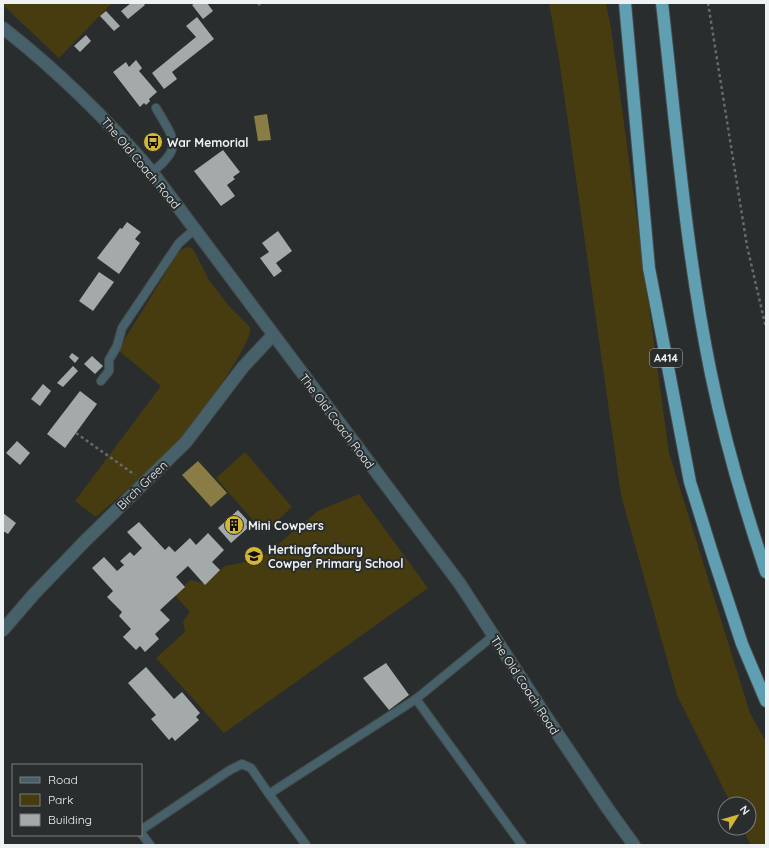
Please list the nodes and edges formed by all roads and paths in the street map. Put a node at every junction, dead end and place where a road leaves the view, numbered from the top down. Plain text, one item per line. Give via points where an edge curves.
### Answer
1 (258, 3) edge
2 (625, 3) edge
3 (662, 3) edge
4 (708, 3) edge
5 (261, 6) dead end
6 (3, 28) edge
7 (156, 108) dead end
8 (152, 172) junction
9 (194, 229) junction
10 (766, 328) edge
11 (273, 335) junction
12 (101, 381) dead end
13 (76, 433) dead end
14 (145, 482) junction
15 (766, 572) edge
16 (3, 630) edge
17 (493, 636) junction
18 (416, 699) junction
19 (766, 701) edge
20 (269, 794) junction
21 (142, 830) edge
22 (142, 833) edge
23 (150, 845) edge
24 (306, 845) edge
25 (522, 845) edge
26 (634, 845) edge

1 - 5 path
2 - 19 highway, A414 via 649,268 690,482 742,644
3 - 15 highway via 696,288 711,374 729,449
4 - 10 path via 747,246
6 - 8 street, The Old Coach Road via 96,108
7 - 8 lane via 173,137 174,148 165,162
8 - 9 street, The Old Coach Road
9 - 11 street, The Old Coach Road
9 - 12 lane via 179,243 122,328 117,346 109,360 109,371
11 - 14 street, Birch Green via 243,367 186,442
11 - 17 street, The Old Coach Road via 460,584
13 - 14 path
14 - 16 street, Birch Green via 54,573
17 - 18 lane
17 - 26 street, The Old Coach Road
18 - 20 lane
18 - 25 lane
20 - 21 lane via 251,768 242,764
20 - 24 lane
22 - 23 lane

